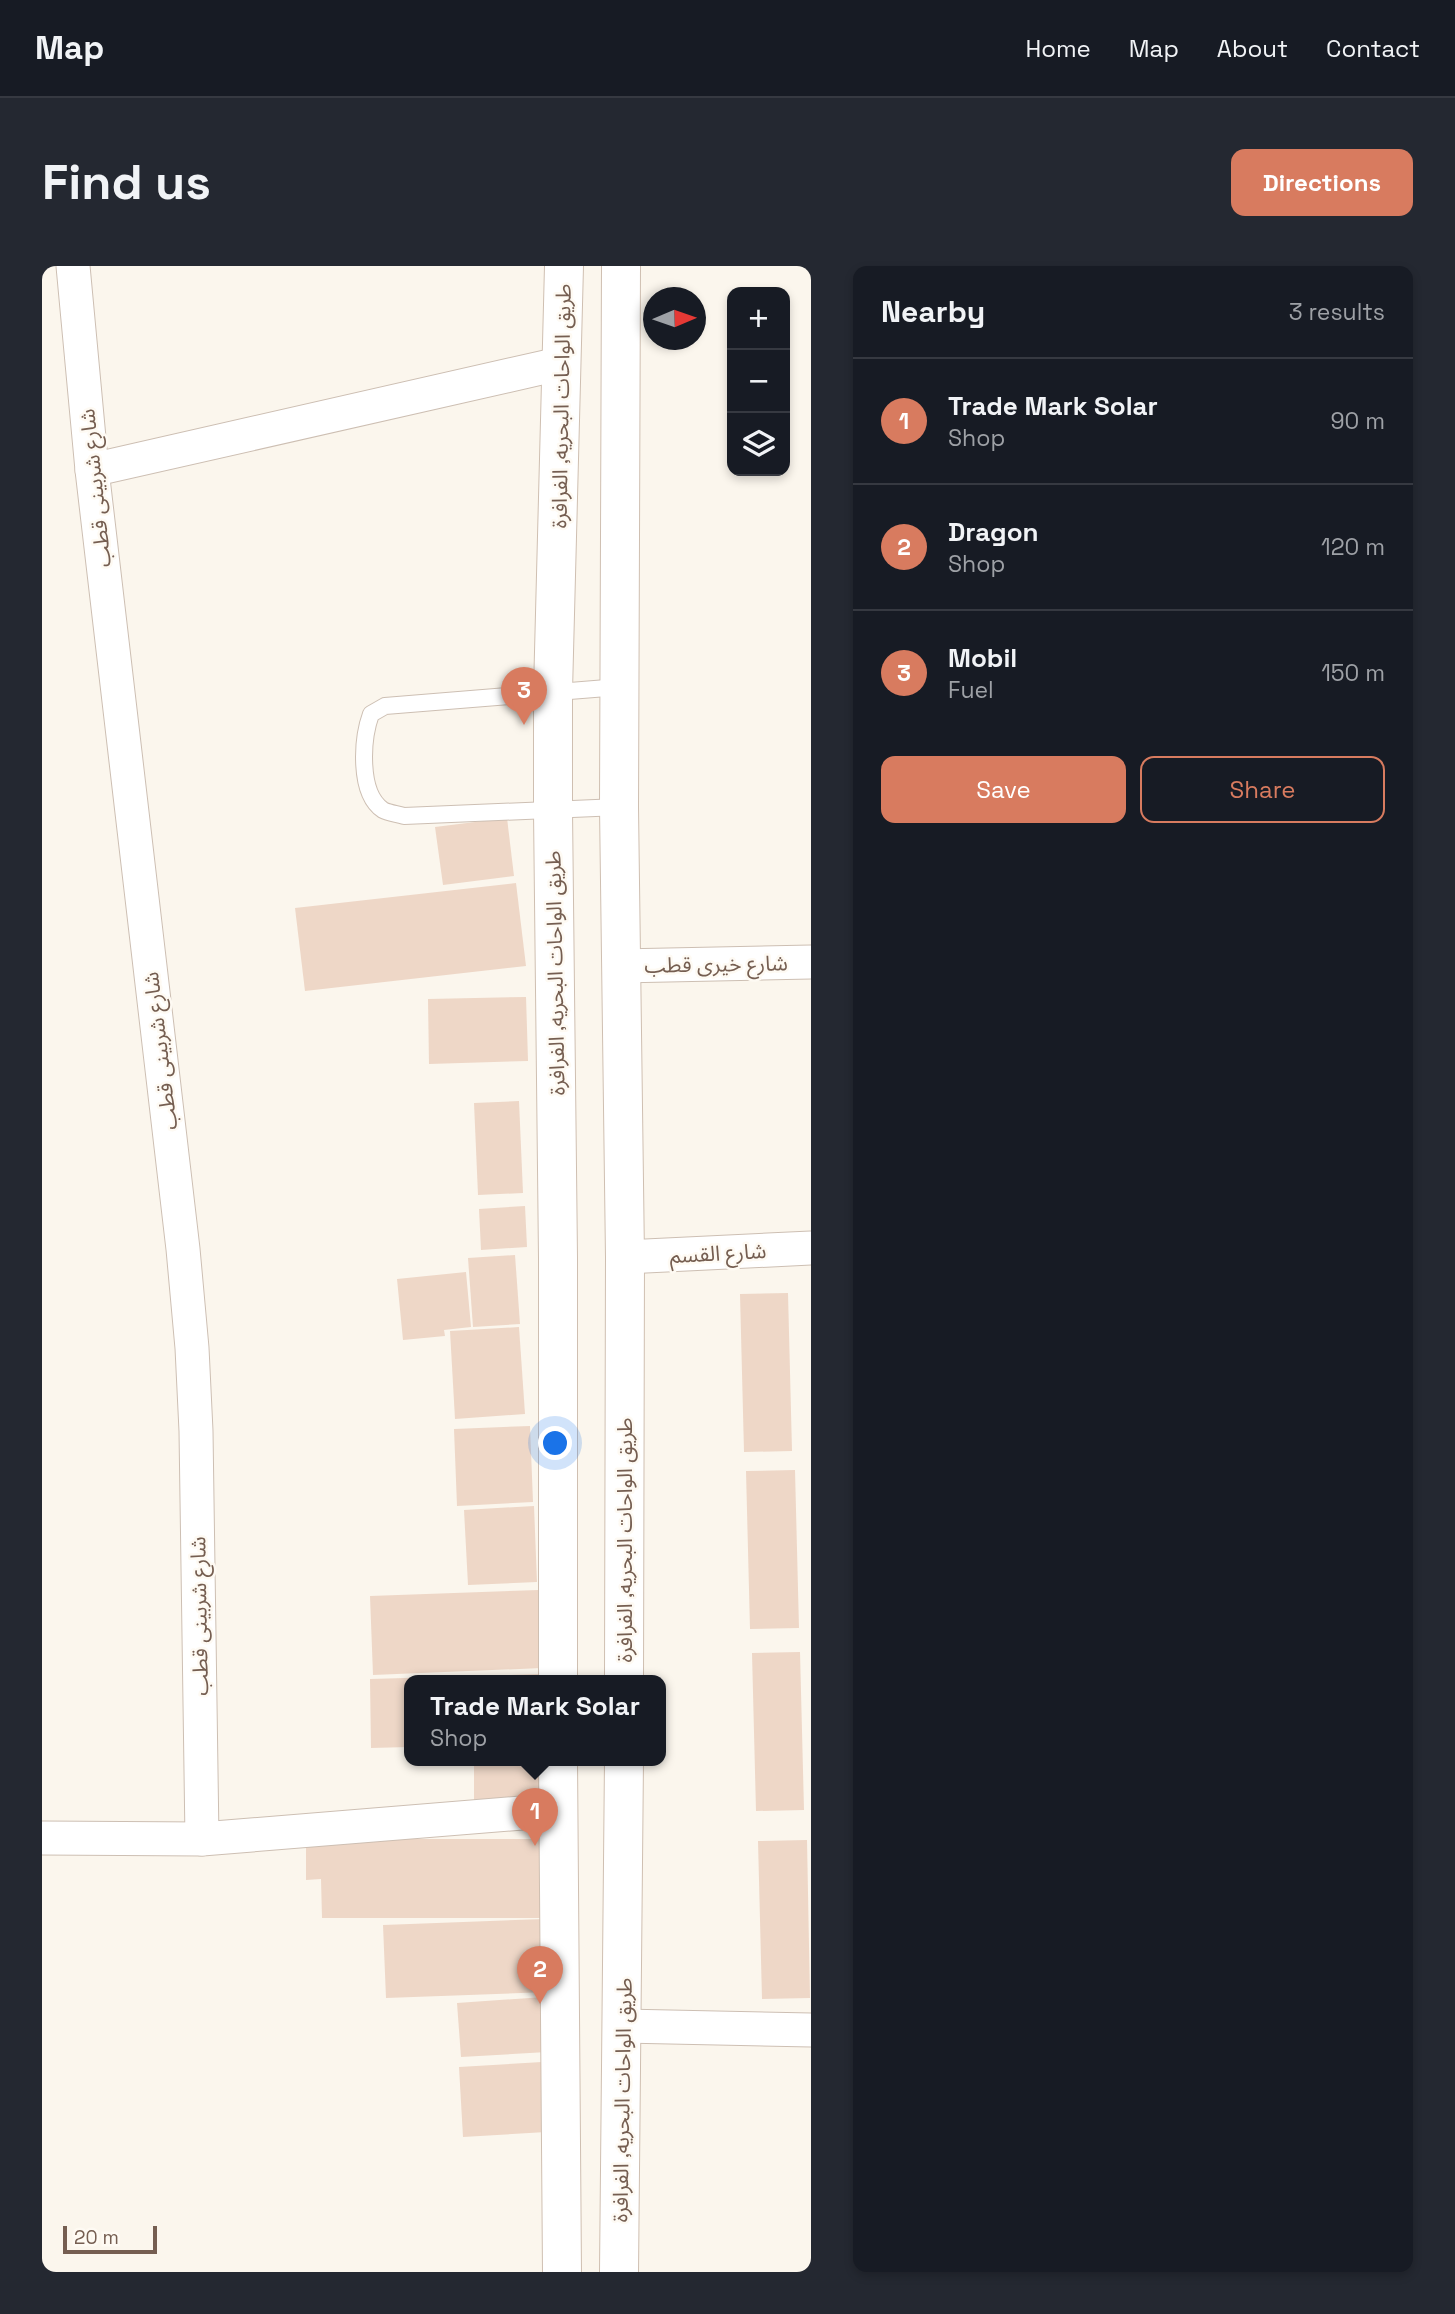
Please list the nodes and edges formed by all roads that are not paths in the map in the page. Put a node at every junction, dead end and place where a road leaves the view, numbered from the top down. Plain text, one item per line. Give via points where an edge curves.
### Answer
1 (73, 266) edge
2 (564, 266) edge
3 (621, 266) edge
4 (563, 363) junction
5 (92, 470) junction
6 (619, 687) junction
7 (553, 691) junction
8 (619, 807) junction
9 (553, 811) junction
10 (811, 962) edge
11 (620, 966) junction
12 (811, 1248) edge
13 (625, 1257) junction
14 (558, 1675) edge
15 (624, 1675) edge
16 (558, 1766) edge
17 (624, 1766) edge
18 (558, 1810) junction
19 (42, 1838) edge
20 (202, 1839) junction
21 (623, 2026) junction
22 (811, 2030) edge
23 (562, 2272) edge
24 (619, 2272) edge

1 - 5 street, شارع شربينى قطب
2 - 4 main road, طريق الواحات البحريه, الفرافرة
3 - 6 main road, طريق الواحات البحريه, الفرافرة
4 - 5 street
4 - 7 main road, طريق الواحات البحريه, الفرافرة
5 - 20 street, شارع شربينى قطب via 192,1348
6 - 7 lane
6 - 8 main road, طريق الواحات البحريه, الفرافرة
7 - 9 main road, طريق الواحات البحريه, الفرافرة
7 - 9 lane via 385,706 371,714 365,750 366,781 371,797 383,810 404,816
8 - 9 lane
8 - 11 main road, طريق الواحات البحريه, الفرافرة
9 - 14 main road, طريق الواحات البحريه, الفرافرة
10 - 11 street, شارع خيرى قطب
11 - 13 main road, طريق الواحات البحريه, الفرافرة
12 - 13 street, شارع القسم
13 - 15 main road, طريق الواحات البحريه, الفرافرة
16 - 18 main road
17 - 21 main road, طريق الواحات البحريه, الفرافرة
18 - 20 street
18 - 23 main road
19 - 20 street
21 - 22 street
21 - 24 main road, طريق الواحات البحريه, الفرافرة

